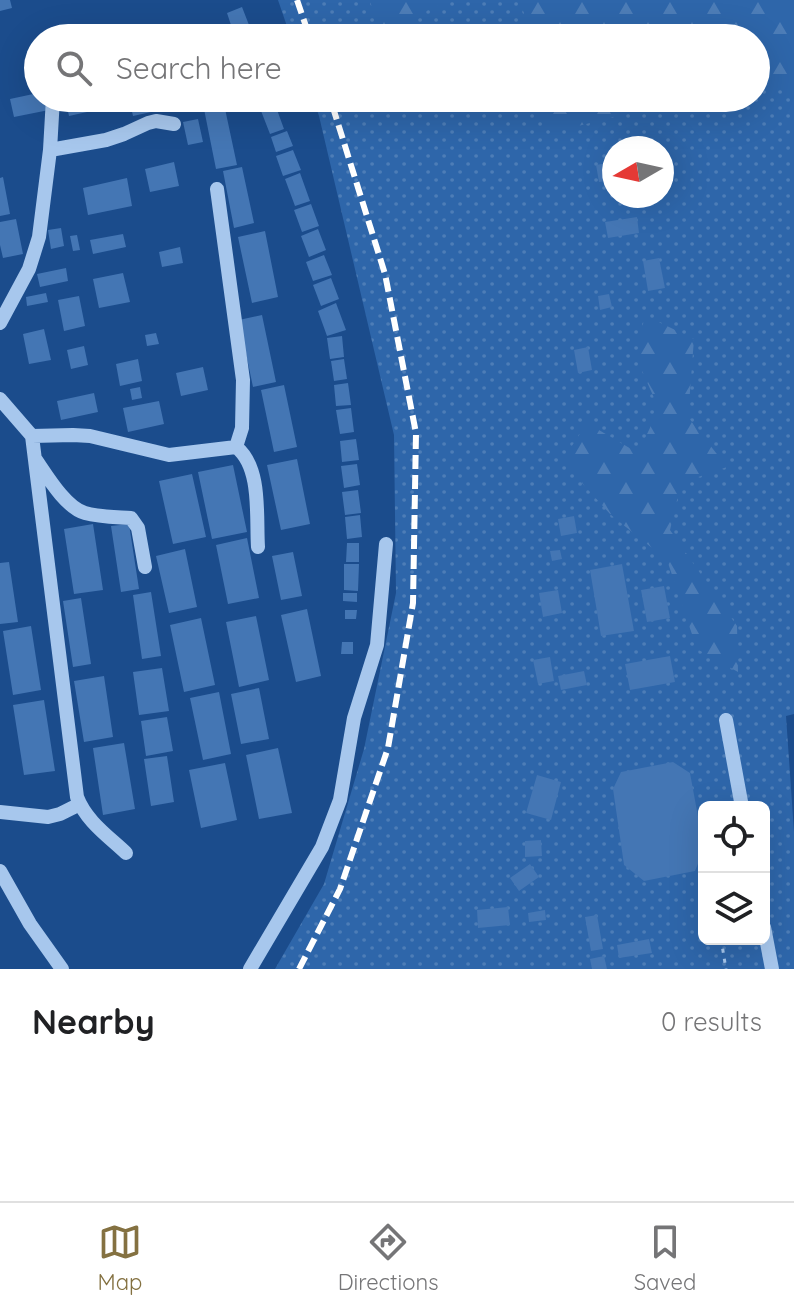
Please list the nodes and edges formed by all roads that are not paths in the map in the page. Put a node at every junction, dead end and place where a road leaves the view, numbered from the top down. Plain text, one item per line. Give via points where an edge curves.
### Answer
1 (52, 112) edge
2 (174, 124) dead end
3 (50, 150) junction
4 (217, 189) dead end
5 (0, 323) edge
6 (0, 399) edge
7 (32, 436) junction
8 (236, 447) junction
9 (35, 459) junction
10 (386, 544) dead end
11 (258, 547) dead end
12 (145, 567) dead end
13 (726, 720) dead end
14 (741, 801) edge
15 (80, 804) junction
16 (0, 812) edge
17 (126, 853) dead end
18 (0, 871) edge
19 (767, 945) edge
20 (62, 969) edge
21 (250, 969) edge
22 (772, 969) edge

1 - 3 street
2 - 3 street via 156,121 106,140
3 - 5 street via 36,248
4 - 8 street via 243,380
6 - 7 street
7 - 8 street via 90,436 169,455
7 - 9 street
8 - 11 street via 245,455 254,480
9 - 12 street via 75,508 131,518
9 - 15 street
10 - 21 street via 377,645 354,718 340,800 322,847
13 - 14 street
15 - 16 street via 48,817
15 - 17 street
18 - 20 street
19 - 22 street

